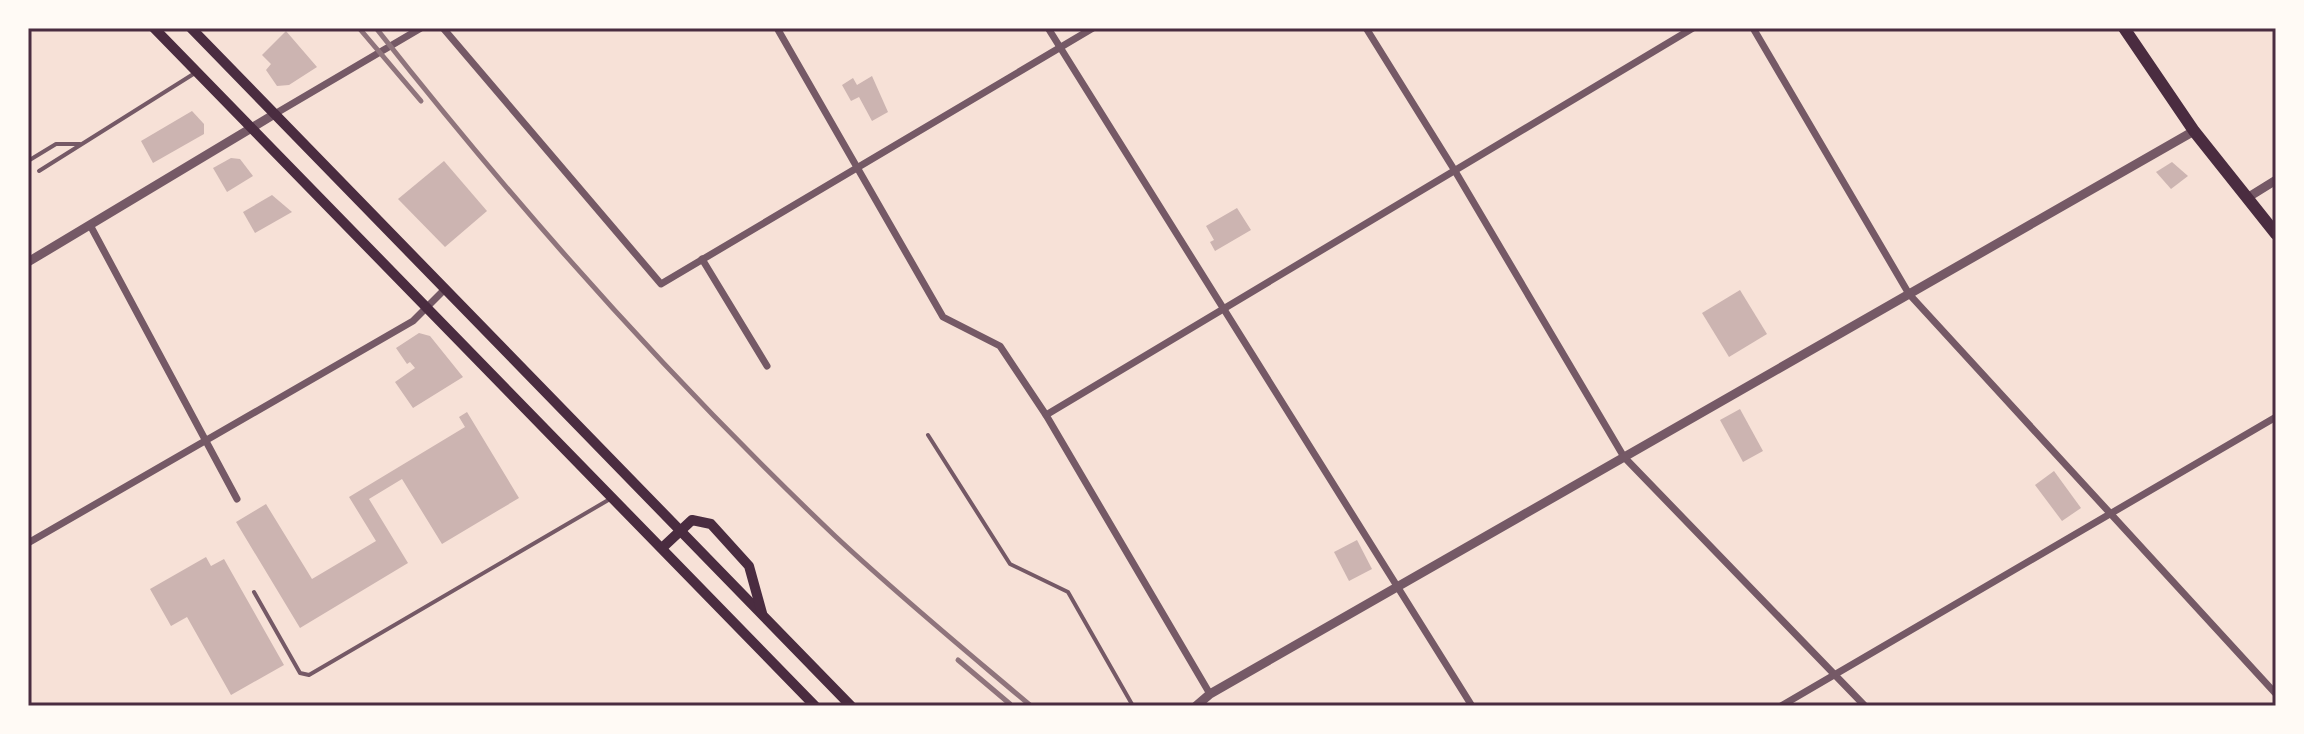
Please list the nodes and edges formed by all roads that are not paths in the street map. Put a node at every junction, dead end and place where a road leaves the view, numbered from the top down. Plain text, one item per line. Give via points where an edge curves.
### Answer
1 (154, 28) edge
2 (191, 28) edge
3 (421, 28) edge
4 (443, 28) edge
5 (777, 28) edge
6 (1048, 28) edge
7 (1093, 28) edge
8 (1366, 28) edge
9 (1693, 28) edge
10 (1753, 28) edge
11 (2124, 28) edge
12 (1060, 47) junction
13 (197, 71) junction
14 (273, 115) junction
15 (252, 127) junction
16 (2194, 131) junction
17 (82, 144) junction
18 (28, 161) edge
19 (855, 166) junction
20 (39, 171) dead end
21 (1455, 171) junction
22 (2276, 180) edge
23 (2247, 198) junction
24 (90, 225) junction
25 (2276, 234) edge
26 (702, 259) junction
27 (28, 262) edge
28 (445, 289) junction
29 (1909, 294) junction
30 (428, 307) junction
31 (1224, 310) junction
32 (767, 366) dead end
33 (1046, 415) junction
34 (2276, 417) edge
35 (928, 435) dead end
36 (205, 439) junction
37 (1624, 457) junction
38 (612, 498) junction
39 (237, 499) dead end
40 (2108, 515) junction
41 (682, 530) junction
42 (28, 543) edge
43 (662, 548) junction
44 (1398, 588) junction
45 (254, 592) dead end
46 (763, 615) junction
47 (1834, 674) junction
48 (1210, 694) junction
49 (2276, 694) edge
50 (815, 706) edge
51 (851, 706) edge
52 (1133, 706) edge
53 (1196, 706) edge
54 (1472, 706) edge
55 (1781, 706) edge
56 (1865, 706) edge

1 - 13 main road
2 - 14 main road
3 - 14 street
4 - 26 street via 661,284
5 - 19 street
6 - 12 street
7 - 12 street
8 - 21 street
9 - 21 street
10 - 29 street
11 - 16 main road
12 - 19 street
12 - 31 street
13 - 15 main road
13 - 17 lane
14 - 15 street
14 - 28 main road
15 - 24 street
15 - 30 main road
16 - 23 main road
16 - 29 street
17 - 18 lane via 56,144
17 - 20 lane
19 - 26 street
19 - 33 street via 943,317 1000,346
21 - 31 street
21 - 37 street
22 - 23 street
23 - 25 main road
24 - 27 street
24 - 36 street
26 - 32 street
28 - 30 street
28 - 41 main road
29 - 37 street
29 - 40 street
30 - 36 street via 413,321
30 - 38 main road
31 - 33 street
31 - 44 street
33 - 48 street
34 - 40 street
35 - 52 lane via 1010,564 1068,592
36 - 39 street
36 - 42 street
37 - 44 street
37 - 47 street
38 - 43 main road
38 - 45 lane via 309,675 300,673
40 - 47 street
40 - 49 street
41 - 43 main road
41 - 46 main road
41 - 46 main road via 692,520 711,524 749,566
43 - 50 main road
44 - 48 street
44 - 54 street
46 - 51 main road
47 - 55 street
47 - 56 street
48 - 53 street

